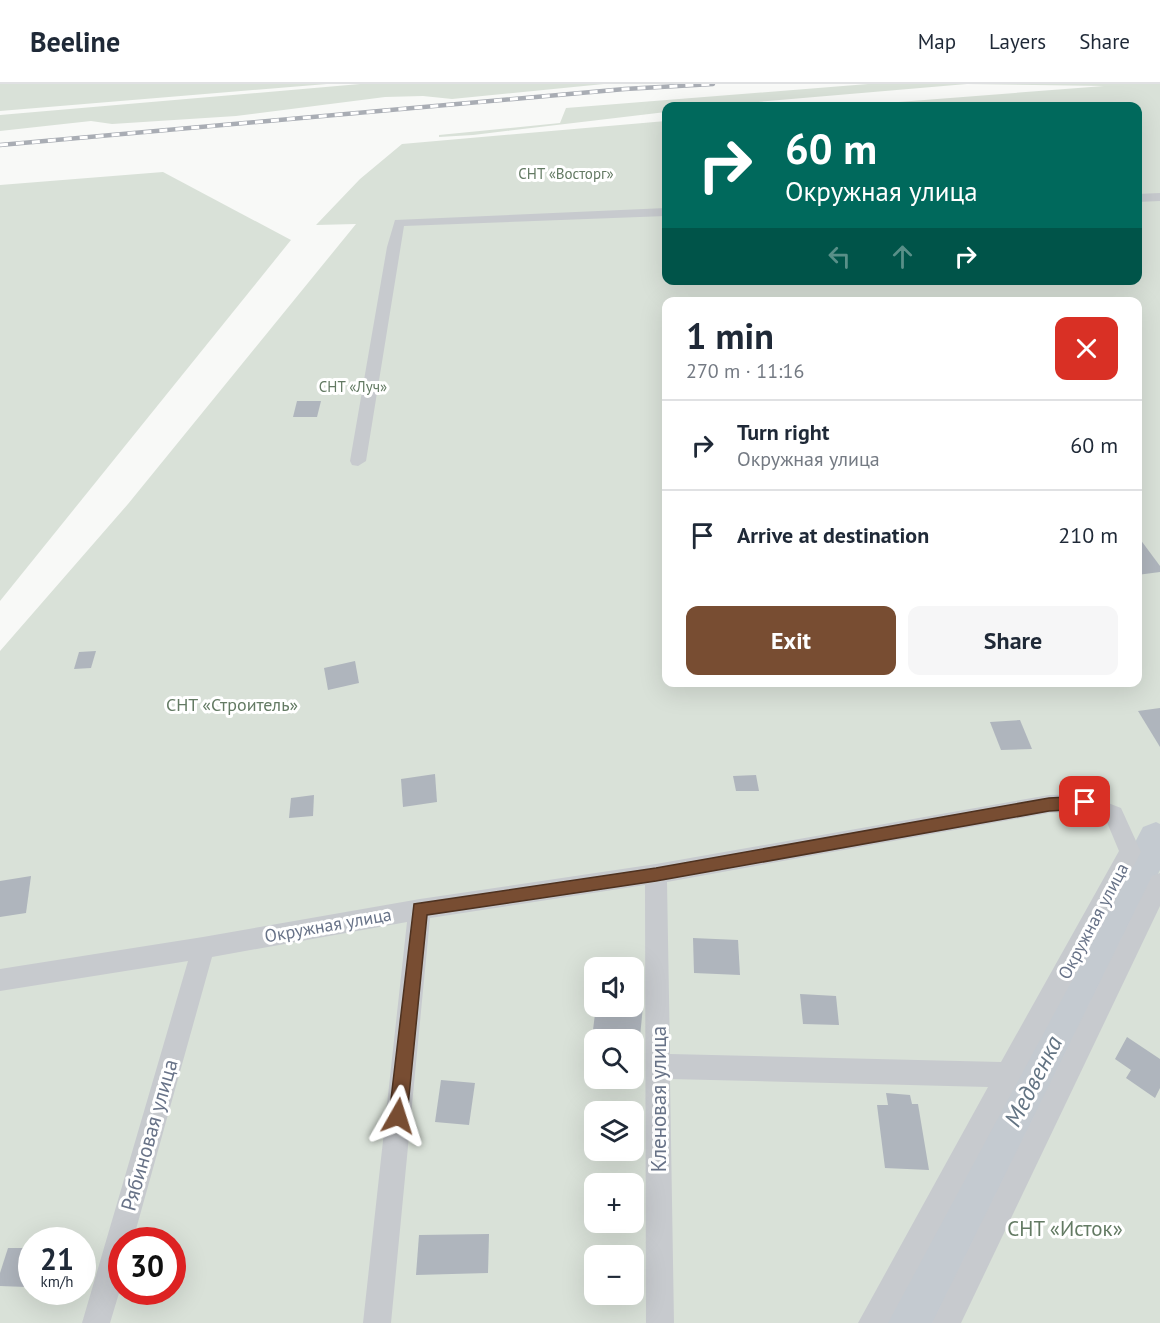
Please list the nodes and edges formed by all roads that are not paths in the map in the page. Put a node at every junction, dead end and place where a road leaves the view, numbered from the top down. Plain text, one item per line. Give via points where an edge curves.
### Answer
1 (1160, 197) edge
2 (1142, 198) edge
3 (662, 212) edge
4 (358, 461) dead end
5 (656, 874) junction
6 (1160, 883) edge
7 (420, 909) junction
8 (203, 948) junction
9 (0, 980) edge
10 (658, 1066) junction
11 (1009, 1075) junction
12 (96, 1323) edge
13 (377, 1323) edge
14 (660, 1323) edge
15 (872, 1323) edge
16 (946, 1323) edge

1 - 2 street
3 - 4 street via 399,223
5 - 7 street, Окружная улица
5 - 10 street, Кленовая улица
5 - 11 street, Окружная улица via 1049,804 1085,802 1114,814 1130,852
6 - 16 street
7 - 8 street, Окружная улица
7 - 13 street
8 - 9 street, Окружная улица
8 - 12 street, Рябиновая улица
10 - 11 street
10 - 14 street, Кленовая улица
11 - 15 street, Окружная улица

